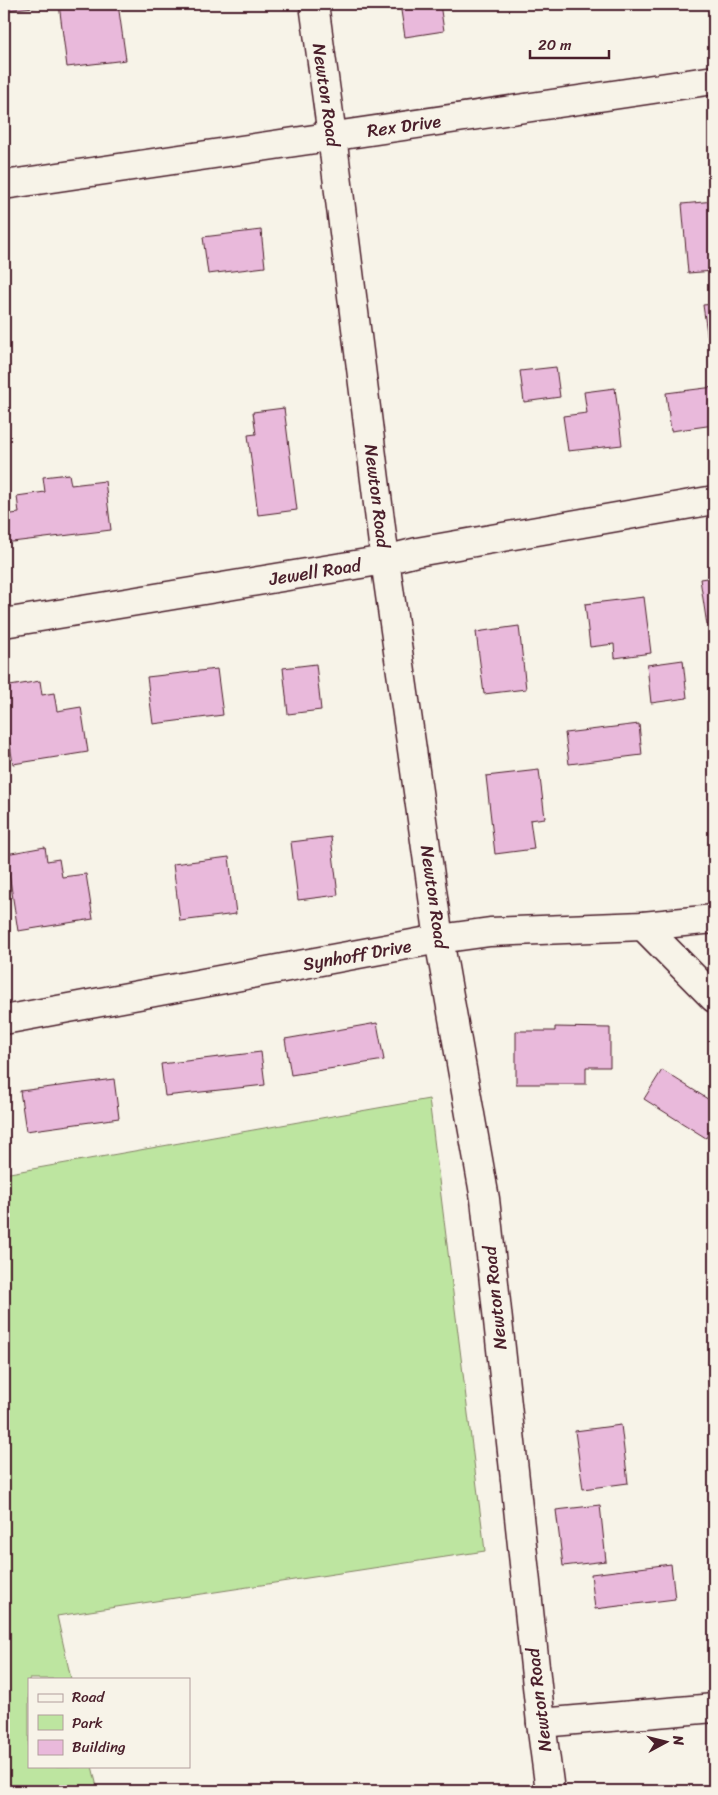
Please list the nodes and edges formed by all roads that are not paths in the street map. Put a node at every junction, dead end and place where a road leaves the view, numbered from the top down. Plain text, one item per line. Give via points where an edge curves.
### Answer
1 (314, 4) edge
2 (714, 80) edge
3 (332, 136) junction
4 (4, 185) edge
5 (714, 500) edge
6 (385, 560) junction
7 (4, 623) edge
8 (714, 919) edge
9 (644, 926) junction
10 (439, 939) junction
11 (714, 998) edge
12 (4, 1020) edge
13 (714, 1708) edge
14 (541, 1723) junction
15 (550, 1791) edge

1 - 3 street, Newton Road
2 - 3 street, Rex Drive
3 - 4 street, Rex Drive
3 - 6 street, Newton Road
5 - 6 street, Jewell Road
6 - 7 street, Jewell Road
6 - 10 street, Newton Road
8 - 9 street, Synhoff Drive
9 - 10 street, Synhoff Drive via 490,932
9 - 11 street
10 - 12 street, Synhoff Drive
10 - 14 street, Newton Road via 485,1199
13 - 14 street
14 - 15 street, Newton Road

